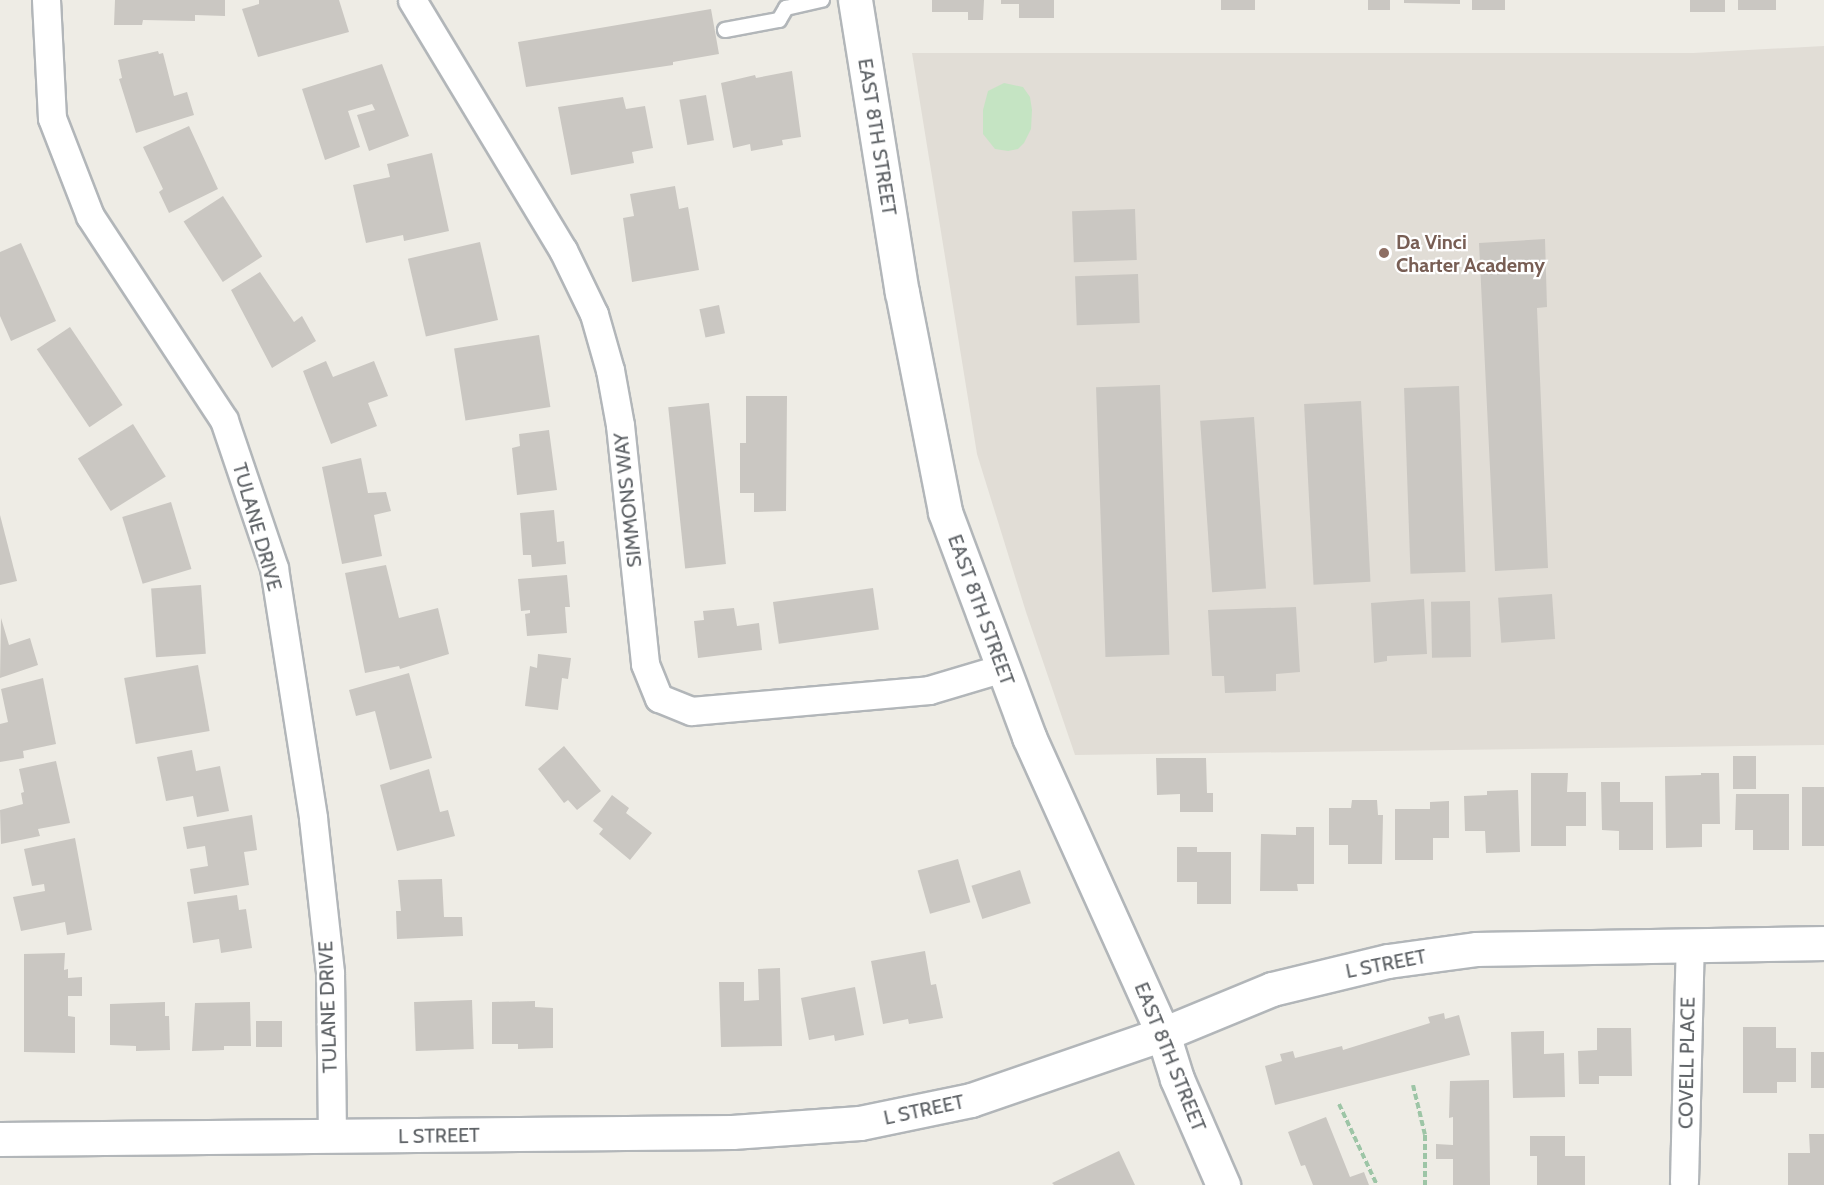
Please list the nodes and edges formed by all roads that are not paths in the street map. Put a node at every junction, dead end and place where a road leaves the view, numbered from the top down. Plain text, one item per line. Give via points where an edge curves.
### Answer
1 (46, 0) edge
2 (412, 0) edge
3 (822, 0) edge
4 (855, 0) edge
5 (725, 30) dead end
6 (1003, 668) junction
7 (1824, 943) edge
8 (1690, 944) junction
9 (1163, 1034) junction
10 (332, 1137) junction
11 (0, 1139) edge
12 (1684, 1182) dead end
13 (1223, 1185) edge

1 - 10 street, TULANE DRIVE via 51,118 90,216 224,420 274,568 313,818 330,973
2 - 6 street, SIMMONS WAY via 563,250 594,314 620,425 645,664 659,698 691,711 929,690
3 - 5 lane via 786,8 779,20
4 - 6 street, EAST 8TH STREET via 902,292 945,512
6 - 9 street, EAST 8TH STREET via 1029,738
7 - 8 street, L STREET
8 - 9 street, L STREET via 1477,950 1388,961 1272,989
8 - 12 street, COVELL PLACE
9 - 10 street, L STREET via 970,1100 860,1123 732,1132
9 - 13 street, EAST 8TH STREET via 1177,1079
10 - 11 street, L STREET

